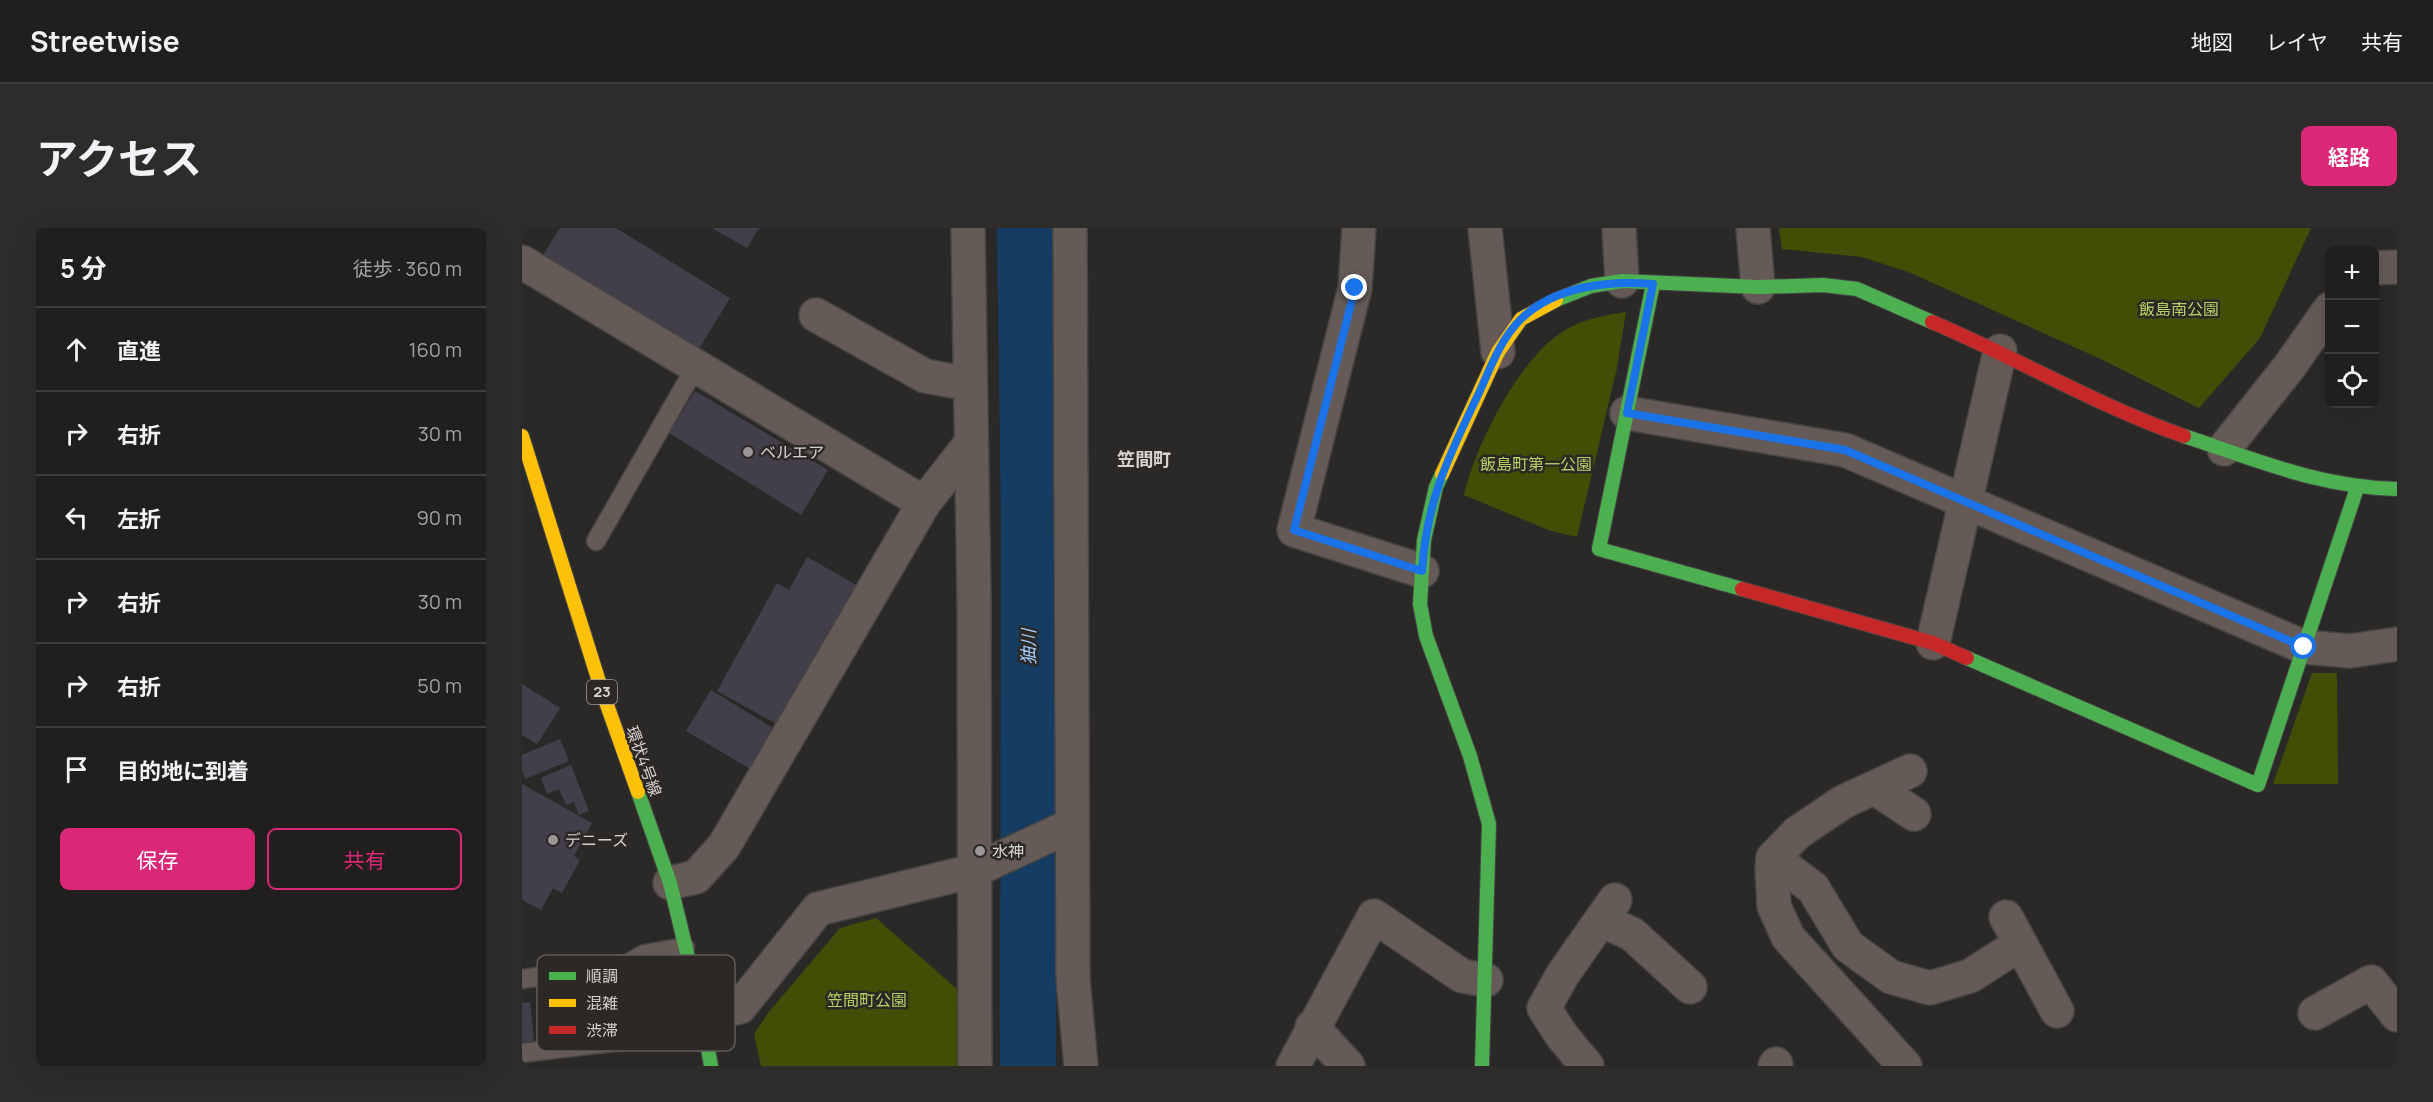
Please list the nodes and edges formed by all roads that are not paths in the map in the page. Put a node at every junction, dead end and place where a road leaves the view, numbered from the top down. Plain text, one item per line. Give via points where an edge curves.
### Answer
1 (969, 228) edge
2 (1070, 228) edge
3 (1359, 228) edge
4 (1485, 228) edge
5 (1619, 228) edge
6 (1753, 228) edge
7 (522, 262) edge
8 (2397, 267) edge
9 (2379, 268) edge
10 (1637, 282) junction
11 (1758, 287) junction
12 (816, 315) dead end
13 (2325, 316) edge
14 (2000, 351) junction
15 (1498, 352) junction
16 (696, 366) junction
17 (970, 384) junction
18 (1627, 413) junction
19 (522, 436) edge
20 (971, 443) junction
21 (2224, 449) junction
22 (2357, 488) junction
23 (2397, 489) edge
24 (1966, 501) junction
25 (924, 503) junction
26 (596, 541) dead end
27 (1422, 571) junction
28 (1933, 643) junction
29 (2397, 644) edge
30 (2304, 647) junction
31 (1910, 771) dead end
32 (1875, 788) junction
33 (1914, 814) dead end
34 (1072, 825) junction
35 (1773, 858) junction
36 (973, 871) junction
37 (670, 883) junction
38 (685, 947) junction
39 (642, 955) edge
40 (687, 955) edge
41 (537, 977) edge
42 (522, 979) edge
43 (1486, 980) junction
44 (1690, 987) dead end
45 (735, 1009) edge
46 (2057, 1011) dead end
47 (2315, 1013) dead end
48 (2397, 1015) edge
49 (1312, 1027) junction
50 (537, 1051) edge
51 (709, 1051) edge
52 (522, 1053) edge
53 (711, 1066) edge
54 (975, 1066) edge
55 (1081, 1066) edge
56 (1293, 1066) edge
57 (1348, 1066) edge
58 (1482, 1066) edge
59 (1587, 1066) edge
60 (1905, 1066) edge

1 - 17 street
2 - 34 street
3 - 27 street via 1355,288 1294,530
4 - 15 street
5 - 10 street
6 - 11 street
7 - 16 street
8 - 9 street
10 - 11 street
10 - 15 street via 1591,285 1542,304 1521,319
10 - 18 street
11 - 14 street via 1823,285 1857,289
12 - 17 street via 925,376
13 - 21 street
14 - 21 street via 2145,422
14 - 24 street
15 - 27 street via 1436,487 1424,540
16 - 25 street
16 - 26 lane
17 - 20 street
18 - 24 street via 1845,450
18 - 28 street via 1599,549
19 - 37 street, 環状4号線 / 23 via 601,688
20 - 25 street
20 - 36 street
21 - 22 street via 2299,475
22 - 23 street
22 - 30 street
24 - 28 street
24 - 30 street
25 - 37 street via 724,846 696,877
27 - 43 street via 1420,604 1426,636 1481,788 1489,824
28 - 30 street via 2258,785
29 - 30 street via 2350,651
31 - 32 street
32 - 33 street
32 - 35 street via 1843,802 1797,833
34 - 36 street
34 - 55 street via 1073,979
35 - 46 street via 1813,888 1848,946 1891,977 1930,988 1970,976 2013,930
35 - 60 street via 1774,906 1788,937
36 - 45 street via 818,909
36 - 54 street
37 - 38 street, 環状4号線 / 23
38 - 39 lane
38 - 40 street, 環状4号線 / 23
41 - 42 lane
43 - 49 street via 1462,976 1374,916
43 - 58 street
44 - 59 street via 1608,910 1544,1008
47 - 48 street via 2371,982
49 - 56 street
49 - 57 street
50 - 52 lane
51 - 53 street, 環状4号線 / 23

